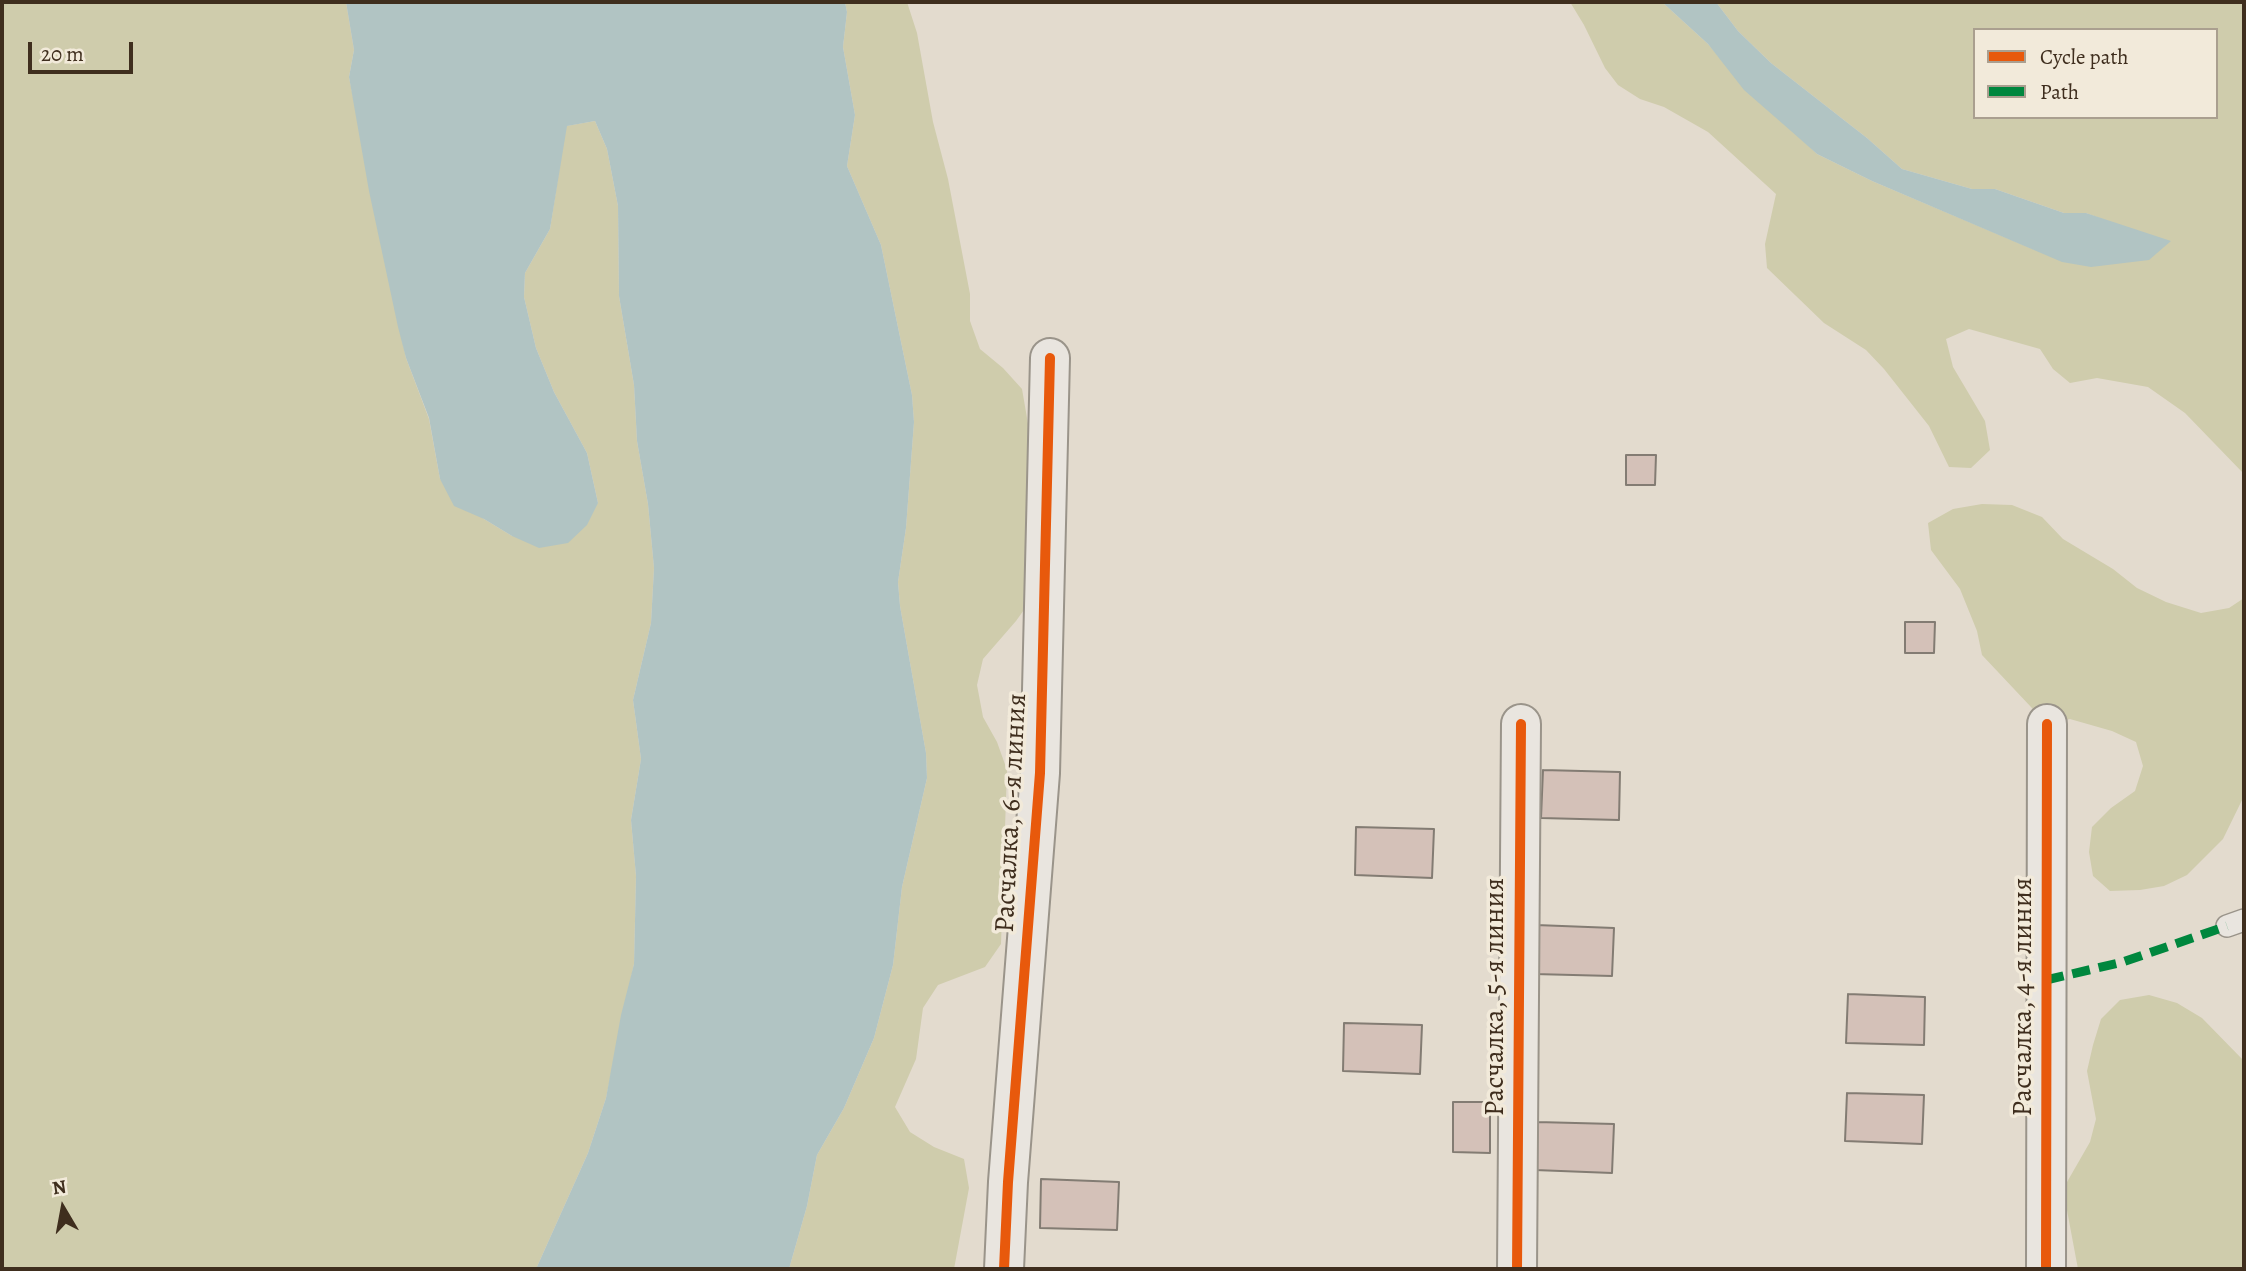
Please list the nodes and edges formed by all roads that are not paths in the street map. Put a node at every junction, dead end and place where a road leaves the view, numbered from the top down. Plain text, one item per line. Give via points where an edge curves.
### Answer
1 (1050, 358) dead end
2 (1521, 724) dead end
3 (2047, 724) dead end
4 (1004, 1269) edge
5 (1517, 1269) edge
6 (2046, 1269) edge

1 - 4 street, Расчалка, 6-я линия via 1040,773
2 - 5 street, Расчалка, 5-я линия
3 - 6 street, Расчалка, 4-я линия

